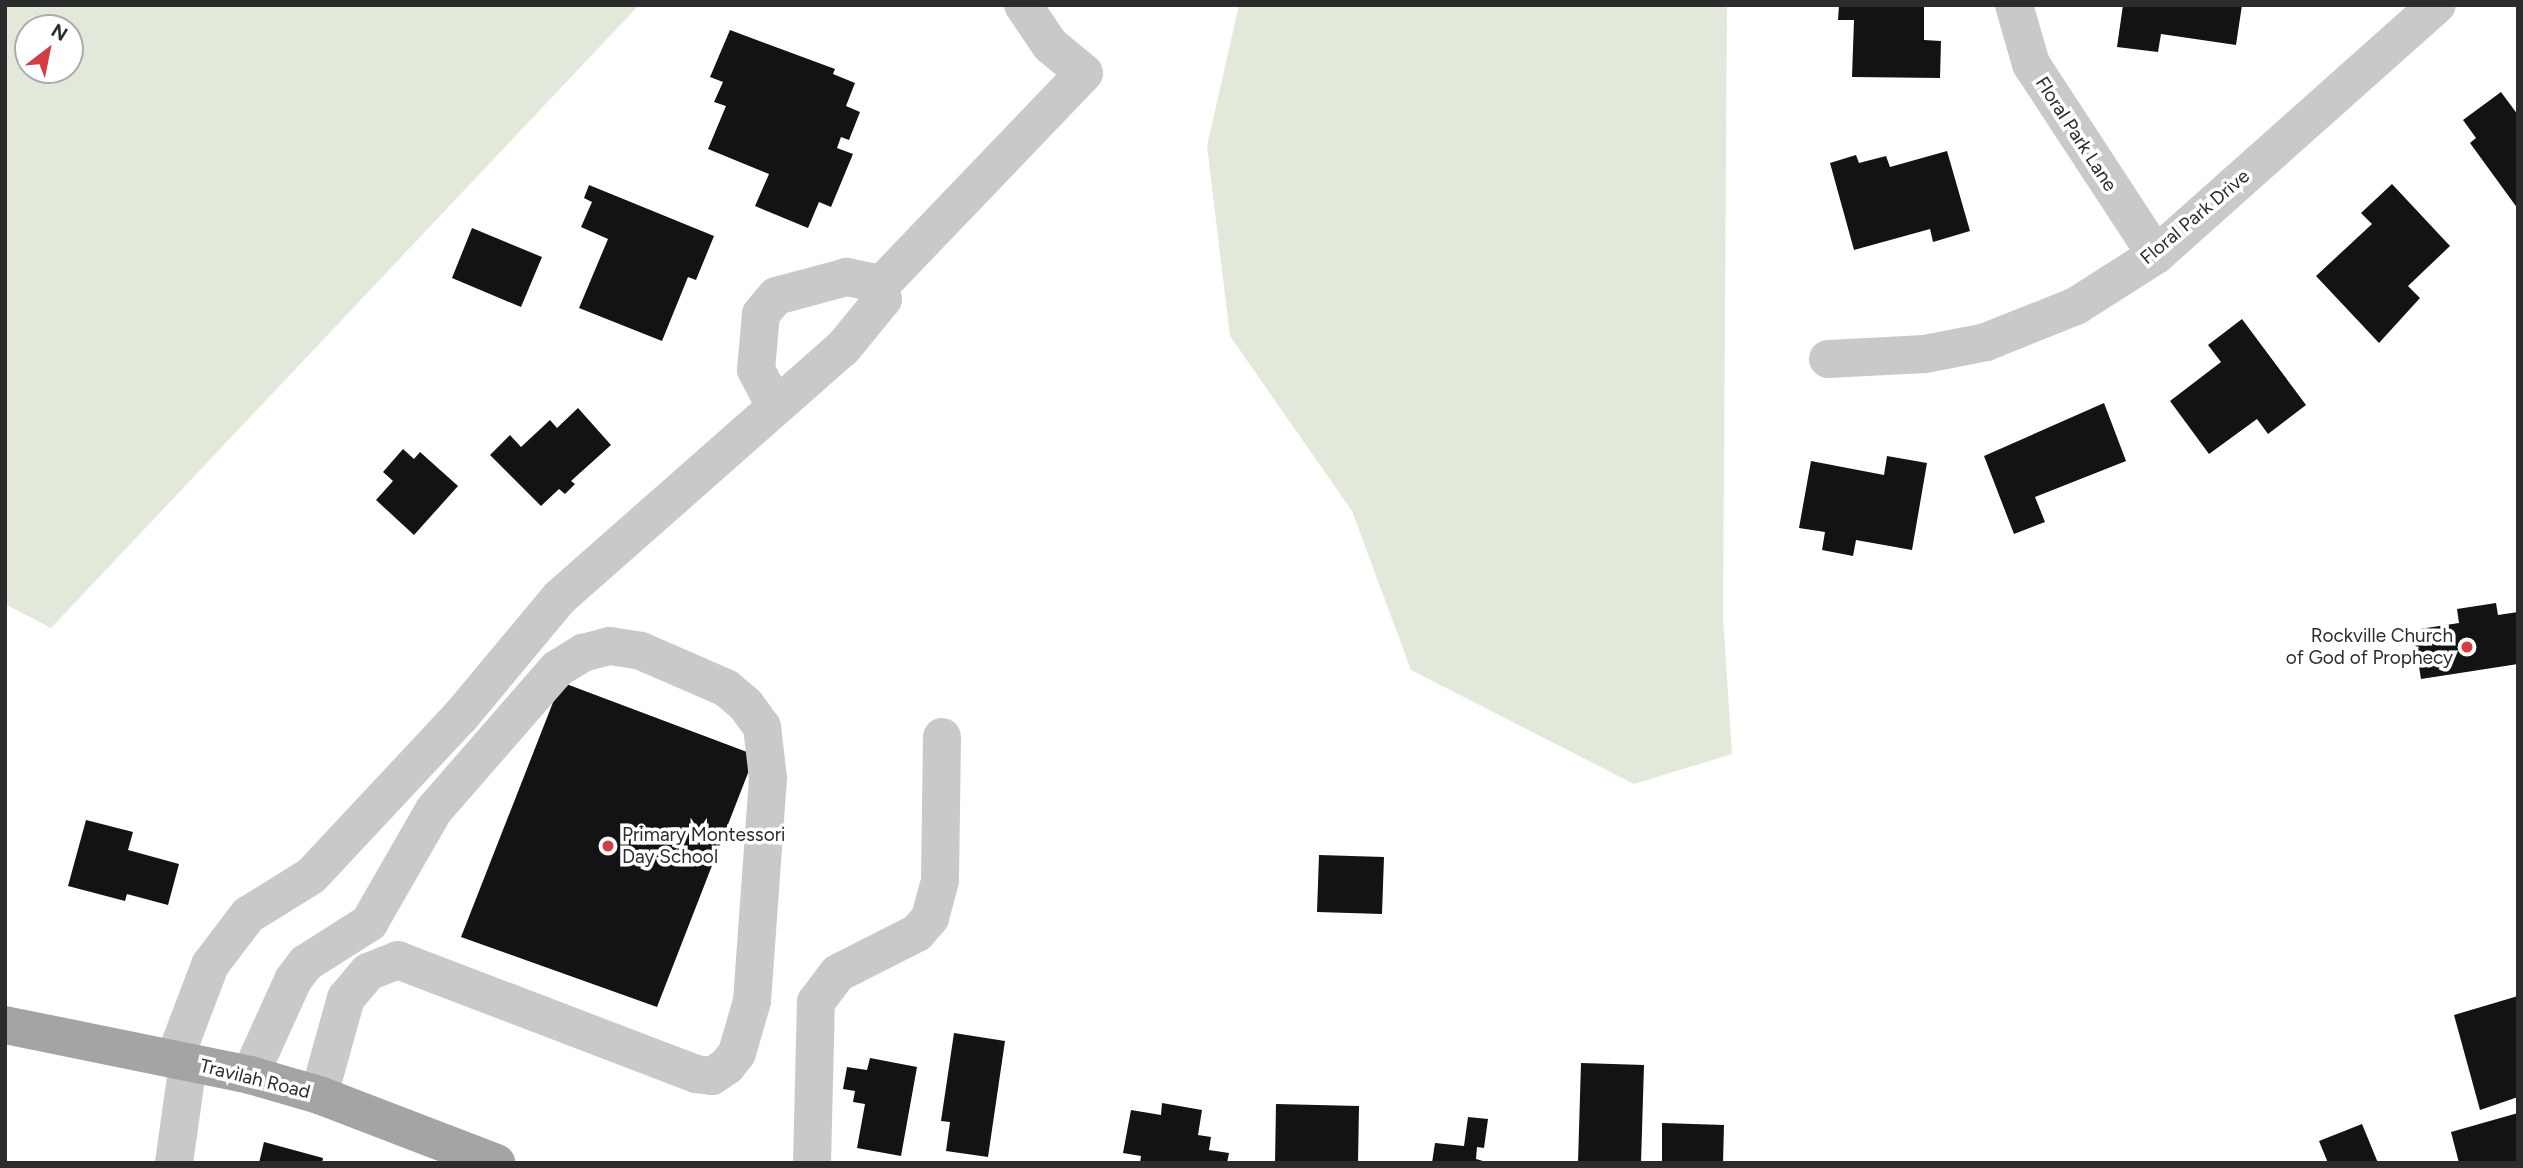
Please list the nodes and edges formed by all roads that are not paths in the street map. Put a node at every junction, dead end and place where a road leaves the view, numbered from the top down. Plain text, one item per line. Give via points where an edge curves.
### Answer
1 (1023, 5) edge
2 (2014, 5) edge
3 (2437, 5) edge
4 (2156, 255) junction
5 (877, 289) junction
6 (1828, 359) dead end
7 (775, 405) junction
8 (942, 737) dead end
9 (5, 1025) edge
10 (181, 1061) junction
11 (250, 1075) junction
12 (319, 1095) junction
13 (174, 1163) edge
14 (496, 1163) edge
15 (812, 1163) edge

1 - 5 street via 1050,45 1084,72
2 - 4 street, Floral Park Lane via 2031,64
3 - 4 street, Floral Park Drive
4 - 6 street, Floral Park Drive via 2076,306 1986,342 1925,354
5 - 7 street via 883,299 843,348
5 - 7 street via 872,282 847,277 776,296 761,314 756,370
7 - 10 street via 559,598 460,717 311,876 248,915 210,965
8 - 15 street via 940,880 930,918 917,933 838,972 816,1002
9 - 10 main road, Travilah Road
10 - 11 main road, Travilah Road
10 - 13 street
11 - 12 main road, Travilah Road
11 - 12 street via 293,980 306,963 369,923 383,906 434,810 557,669 583,653 610,646 631,649 726,688 746,705 762,727 768,778 752,1000 737,1053 727,1066 712,1076 695,1074 398,960 368,972 346,999
12 - 14 main road, Travilah Road

